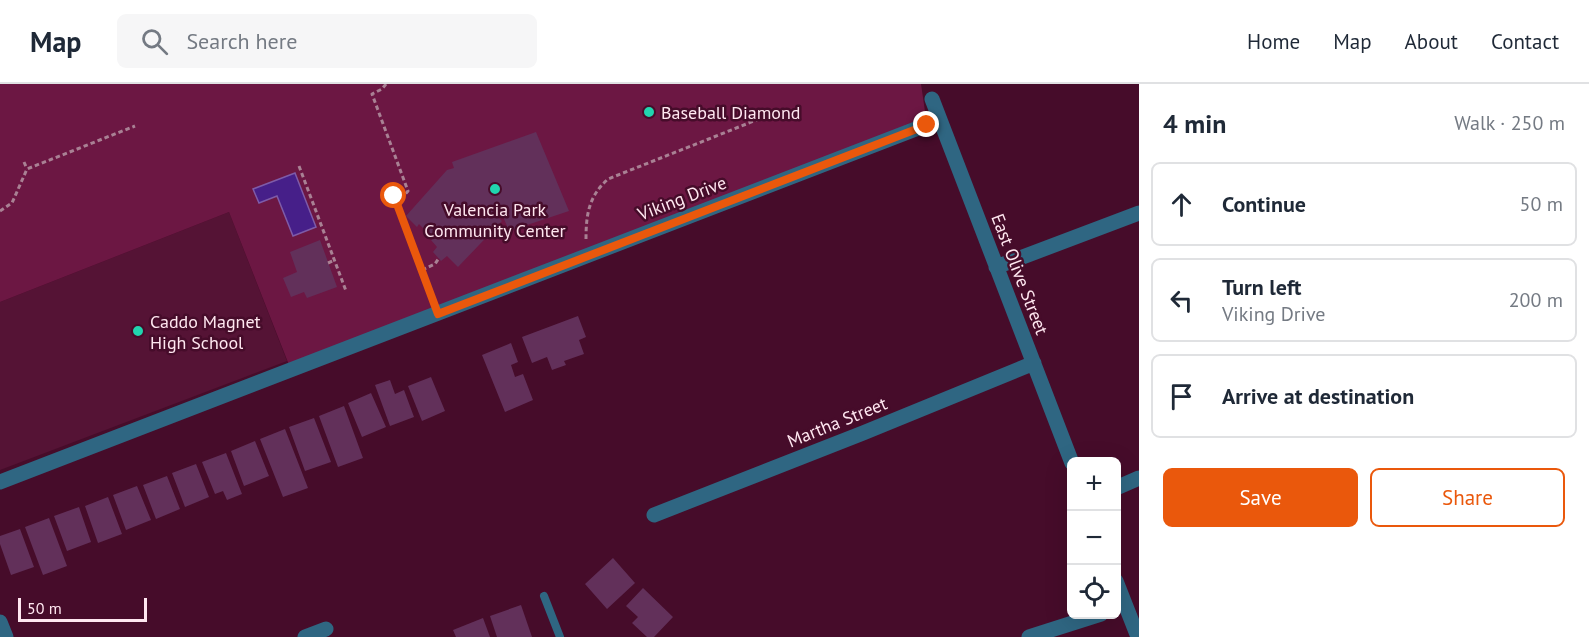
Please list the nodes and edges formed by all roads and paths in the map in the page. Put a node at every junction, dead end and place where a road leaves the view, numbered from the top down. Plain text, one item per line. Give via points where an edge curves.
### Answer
1 (386, 84) edge
2 (932, 99) dead end
3 (764, 117) dead end
4 (939, 120) junction
5 (135, 126) dead end
6 (24, 162) dead end
7 (299, 166) dead end
8 (27, 169) junction
9 (394, 196) dead end
10 (397, 204) junction
11 (0, 211) edge
12 (1139, 213) edge
13 (586, 241) dead end
14 (439, 258) dead end
15 (335, 260) junction
16 (328, 263) dead end
17 (996, 267) junction
18 (422, 270) junction
19 (346, 291) dead end
20 (438, 314) junction
21 (1034, 363) junction
22 (1069, 457) edge
23 (1139, 478) edge
24 (0, 482) edge
25 (1121, 486) edge
26 (654, 515) dead end
27 (544, 596) dead end
28 (1122, 609) edge
29 (1088, 619) edge
30 (0, 622) edge
31 (326, 629) dead end
32 (6, 637) edge
33 (305, 637) edge
34 (560, 637) edge
35 (1029, 637) edge
36 (1138, 637) edge

1 - 10 path via 372,93 408,191
2 - 4 street, East Olive Street
3 - 13 path via 608,179 588,207
4 - 17 street, East Olive Street
4 - 20 street, Viking Drive
5 - 8 path
6 - 8 path
7 - 15 path
8 - 11 path via 12,203
9 - 10 path
10 - 18 path
12 - 17 street
14 - 18 path
15 - 16 path
15 - 19 path
17 - 21 street, East Olive Street
18 - 20 path
20 - 24 street, Viking Drive
21 - 22 street, East Olive Street
21 - 26 street, Martha Street
23 - 25 street
27 - 34 lane
28 - 36 street
29 - 35 street
30 - 32 street
31 - 33 street

